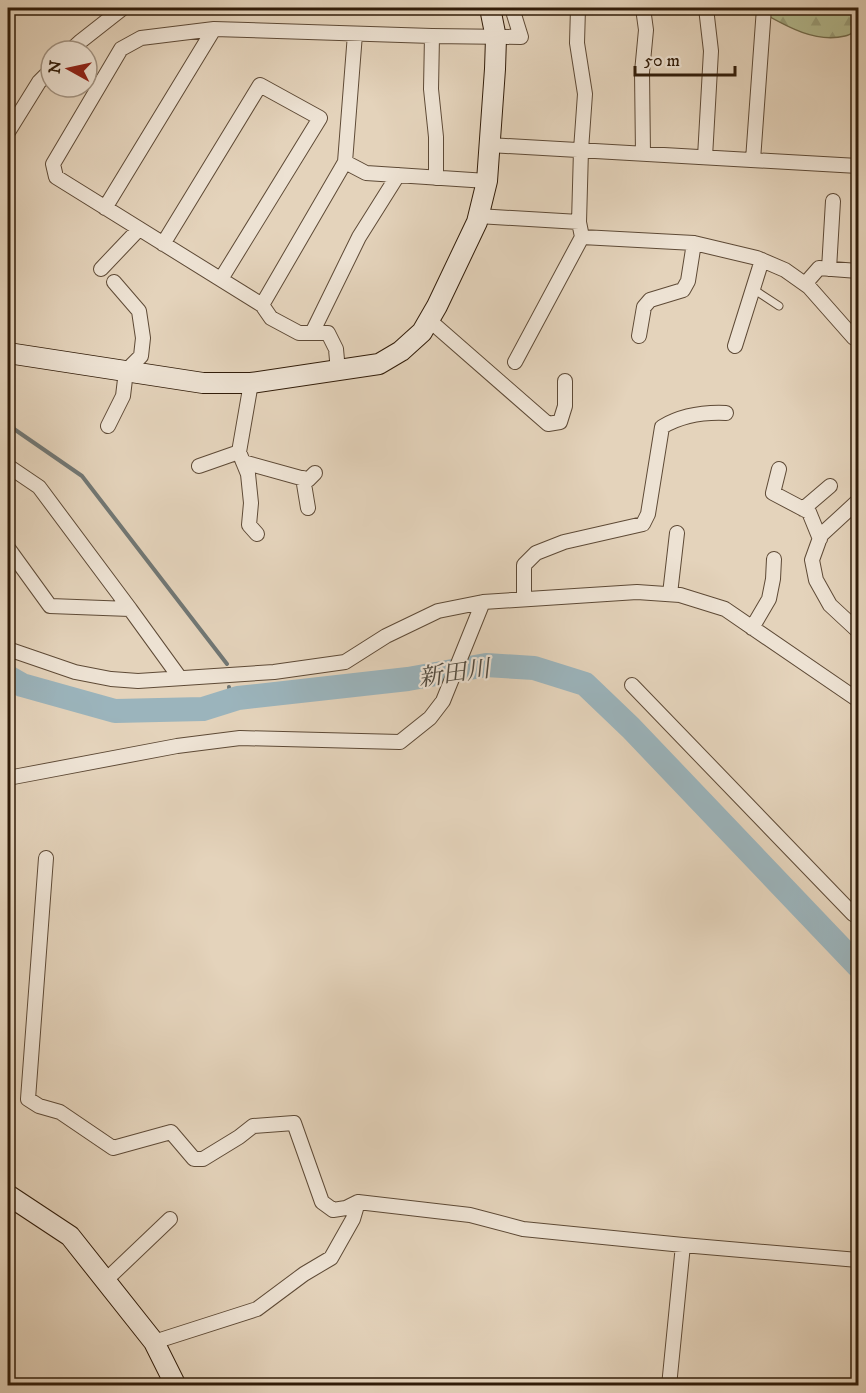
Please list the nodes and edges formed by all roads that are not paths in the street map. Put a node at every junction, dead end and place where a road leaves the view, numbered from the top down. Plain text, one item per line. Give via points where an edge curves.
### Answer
1 (123, 8) edge
2 (490, 8) edge
3 (512, 8) edge
4 (578, 8) edge
5 (643, 8) edge
6 (706, 8) edge
7 (764, 8) edge
8 (214, 29) junction
9 (356, 34) junction
10 (432, 36) junction
11 (496, 38) junction
12 (84, 39) edge
13 (39, 82) edge
14 (8, 132) edge
15 (489, 145) junction
16 (581, 150) junction
17 (643, 154) junction
18 (705, 157) junction
19 (753, 160) junction
20 (345, 162) junction
21 (858, 166) edge
22 (398, 175) junction
23 (436, 178) junction
24 (487, 181) junction
25 (833, 201) dead end
26 (105, 208) junction
27 (478, 216) junction
28 (579, 222) junction
29 (140, 229) junction
30 (582, 237) junction
31 (694, 243) junction
32 (163, 244) junction
33 (762, 260) junction
34 (101, 269) dead end
35 (830, 269) junction
36 (858, 271) edge
37 (221, 279) junction
38 (114, 282) dead end
39 (805, 284) junction
40 (753, 288) junction
41 (262, 305) junction
42 (778, 306) dead end
43 (429, 320) junction
44 (312, 333) junction
45 (639, 336) dead end
46 (858, 339) edge
47 (735, 346) dead end
48 (8, 353) edge
49 (515, 362) dead end
50 (126, 371) junction
51 (338, 371) junction
52 (565, 381) dead end
53 (250, 383) junction
54 (726, 413) dead end
55 (108, 426) dead end
56 (241, 457) junction
57 (8, 466) edge
58 (199, 466) dead end
59 (779, 470) dead end
60 (830, 486) dead end
61 (858, 501) edge
62 (308, 508) dead end
63 (803, 508) junction
64 (251, 533) dead end
65 (677, 533) dead end
66 (820, 539) junction
67 (8, 549) edge
68 (774, 559) dead end
69 (670, 594) junction
70 (524, 599) junction
71 (483, 602) junction
72 (130, 609) junction
73 (752, 628) junction
74 (858, 631) edge
75 (8, 649) edge
76 (180, 678) junction
77 (632, 685) dead end
78 (858, 700) edge
79 (8, 777) edge
80 (46, 858) dead end
81 (858, 917) edge
82 (8, 1195) edge
83 (358, 1202) junction
84 (170, 1219) dead end
85 (683, 1245) junction
86 (858, 1260) edge
87 (106, 1280) junction
88 (154, 1342) junction
89 (176, 1386) edge
90 (669, 1386) edge

1 - 12 street
2 - 11 street
3 - 11 street via 521,37
4 - 16 street via 577,43 585,93
5 - 17 street
6 - 18 street via 711,51
7 - 19 street
8 - 9 street
8 - 26 street
8 - 26 street via 141,38 121,49 53,164 56,177
9 - 10 street
9 - 20 street
10 - 11 street
10 - 23 street
11 - 15 street
13 - 14 street
15 - 16 street
15 - 24 street
16 - 17 street
16 - 28 street
17 - 18 street
18 - 19 street
19 - 21 street
20 - 22 street via 366,172
20 - 41 street
22 - 23 street
22 - 44 street via 359,237
23 - 24 street
24 - 27 street
25 - 35 street
26 - 29 street
27 - 28 street
27 - 43 street
28 - 30 street
29 - 32 street
29 - 34 street
30 - 31 street
30 - 49 street
31 - 33 street
31 - 45 street via 683,290 650,300 644,307
32 - 37 street
32 - 37 street via 260,85 320,117
33 - 39 street
33 - 40 street
35 - 36 street
35 - 39 street via 819,268
37 - 41 street
38 - 50 street via 139,311 143,338 141,356
39 - 46 street
40 - 42 lane
40 - 47 street
41 - 44 street via 271,318 299,333
43 - 51 street via 401,351 379,364
43 - 52 street via 548,424 560,422 565,406
44 - 51 street via 328,333 336,349
48 - 50 street
50 - 53 street via 203,383
50 - 55 street via 123,396
51 - 53 street
53 - 56 street
54 - 70 street via 705,412 662,427 643,524 564,542 536,553 524,565
56 - 58 street
56 - 62 street via 309,476
56 - 64 street via 248,474
57 - 72 street via 39,487
59 - 63 street via 773,494
60 - 63 street
61 - 66 street
63 - 66 street via 809,512
65 - 69 street
66 - 74 street via 812,560 816,580 830,605
67 - 72 street via 50,606
68 - 73 street via 769,599
69 - 70 street via 637,592
69 - 73 street via 724,609
70 - 71 street
71 - 76 street via 438,611 386,636 345,662 274,672
71 - 79 street via 443,701 430,718 400,742 240,738
72 - 76 street
73 - 78 street
75 - 76 street via 75,672 111,679
77 - 81 street
80 - 83 street via 28,1099 60,1112 113,1148 171,1132 194,1159 203,1159 253,1126 294,1123 322,1202 333,1210
82 - 87 street via 70,1236
83 - 85 street via 470,1215 523,1229
83 - 88 street via 331,1258 257,1309
84 - 87 street
85 - 86 street
85 - 90 street
87 - 88 street
88 - 89 street

